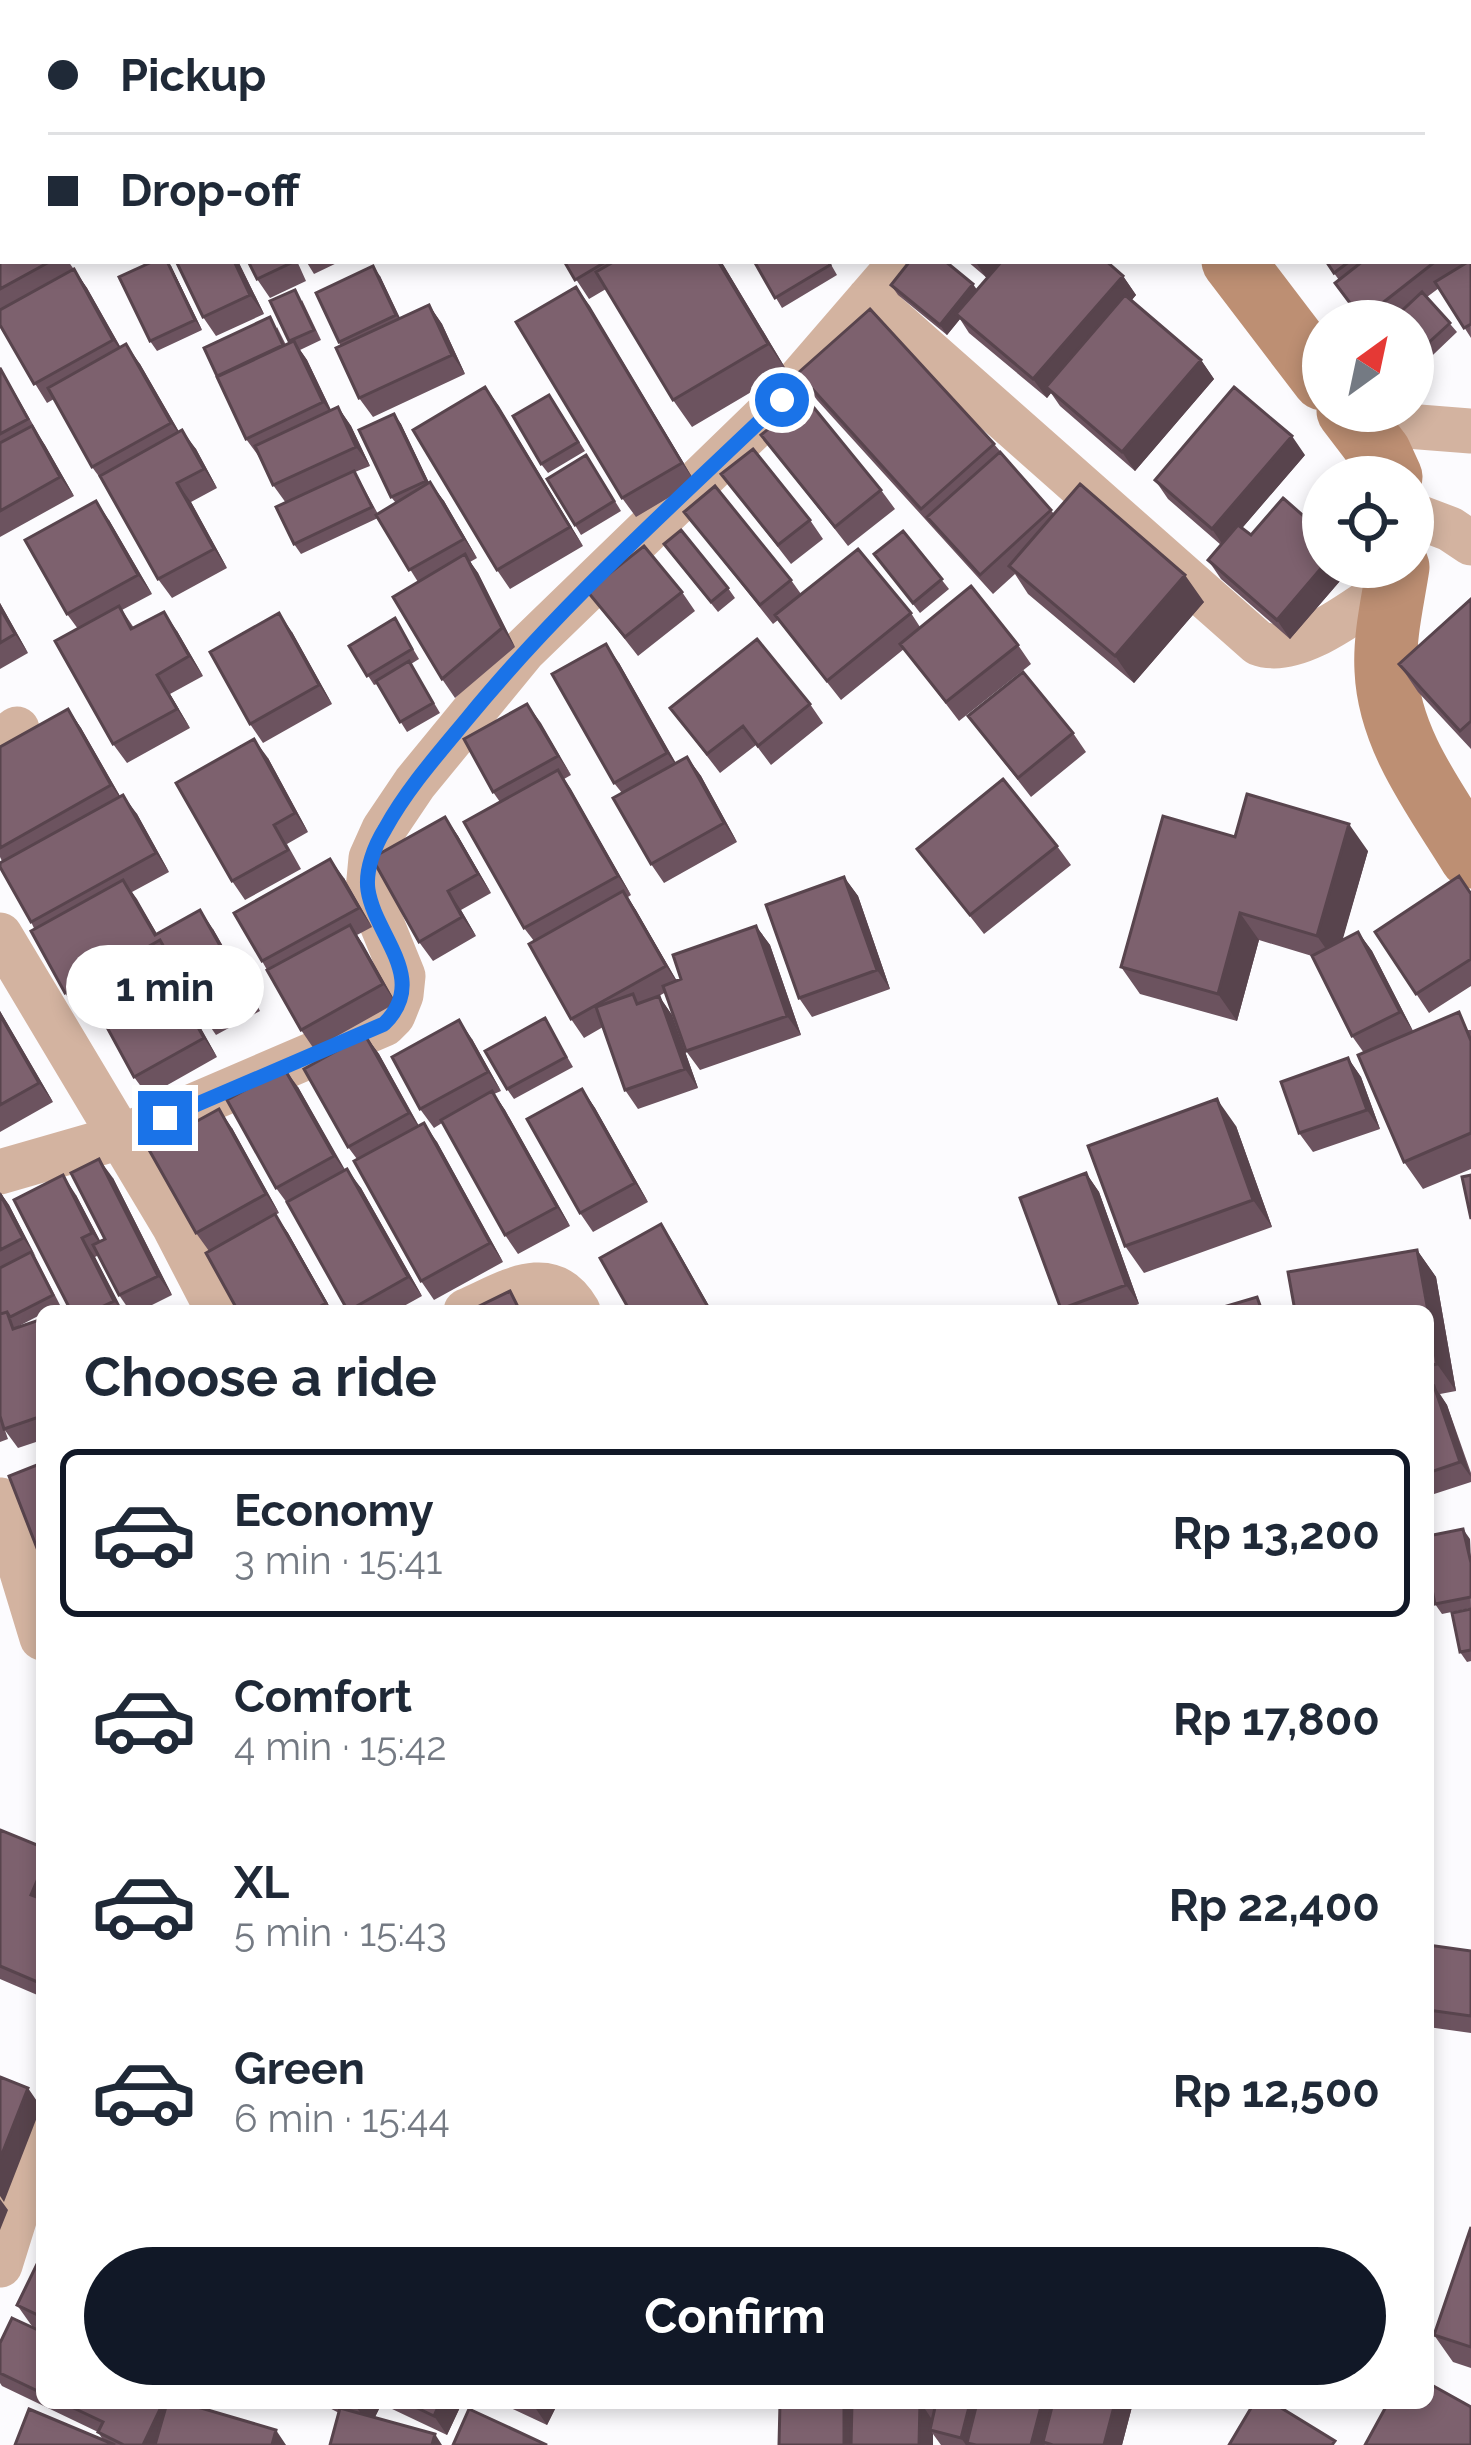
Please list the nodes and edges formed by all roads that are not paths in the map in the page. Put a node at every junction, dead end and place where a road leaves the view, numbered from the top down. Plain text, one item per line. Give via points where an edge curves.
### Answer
1 (899, 264) edge
2 (1235, 264) edge
3 (869, 299) junction
4 (1302, 352) edge
5 (1434, 423) edge
6 (1471, 431) edge
7 (1434, 523) edge
8 (1471, 543) edge
9 (1379, 588) edge
10 (1395, 588) edge
11 (1471, 857) edge
12 (0, 935) edge
13 (121, 1137) junction
14 (0, 1172) edge
15 (215, 1305) edge
16 (480, 1305) edge
17 (573, 1305) edge
18 (36, 1476) edge
19 (0, 1498) edge
20 (36, 1618) edge
21 (36, 2149) edge
22 (0, 2265) edge

1 - 3 street
2 - 4 street
3 - 9 street via 1258,643 1306,640
3 - 13 street via 782,400 524,650 415,783 371,858 368,890 403,976 393,1015
5 - 6 street
7 - 8 street
10 - 11 street via 1386,670 1398,723
12 - 13 street
13 - 14 street
13 - 15 street
16 - 17 street via 535,1282 557,1286
18 - 19 street via 2,1487
19 - 20 street
21 - 22 street

